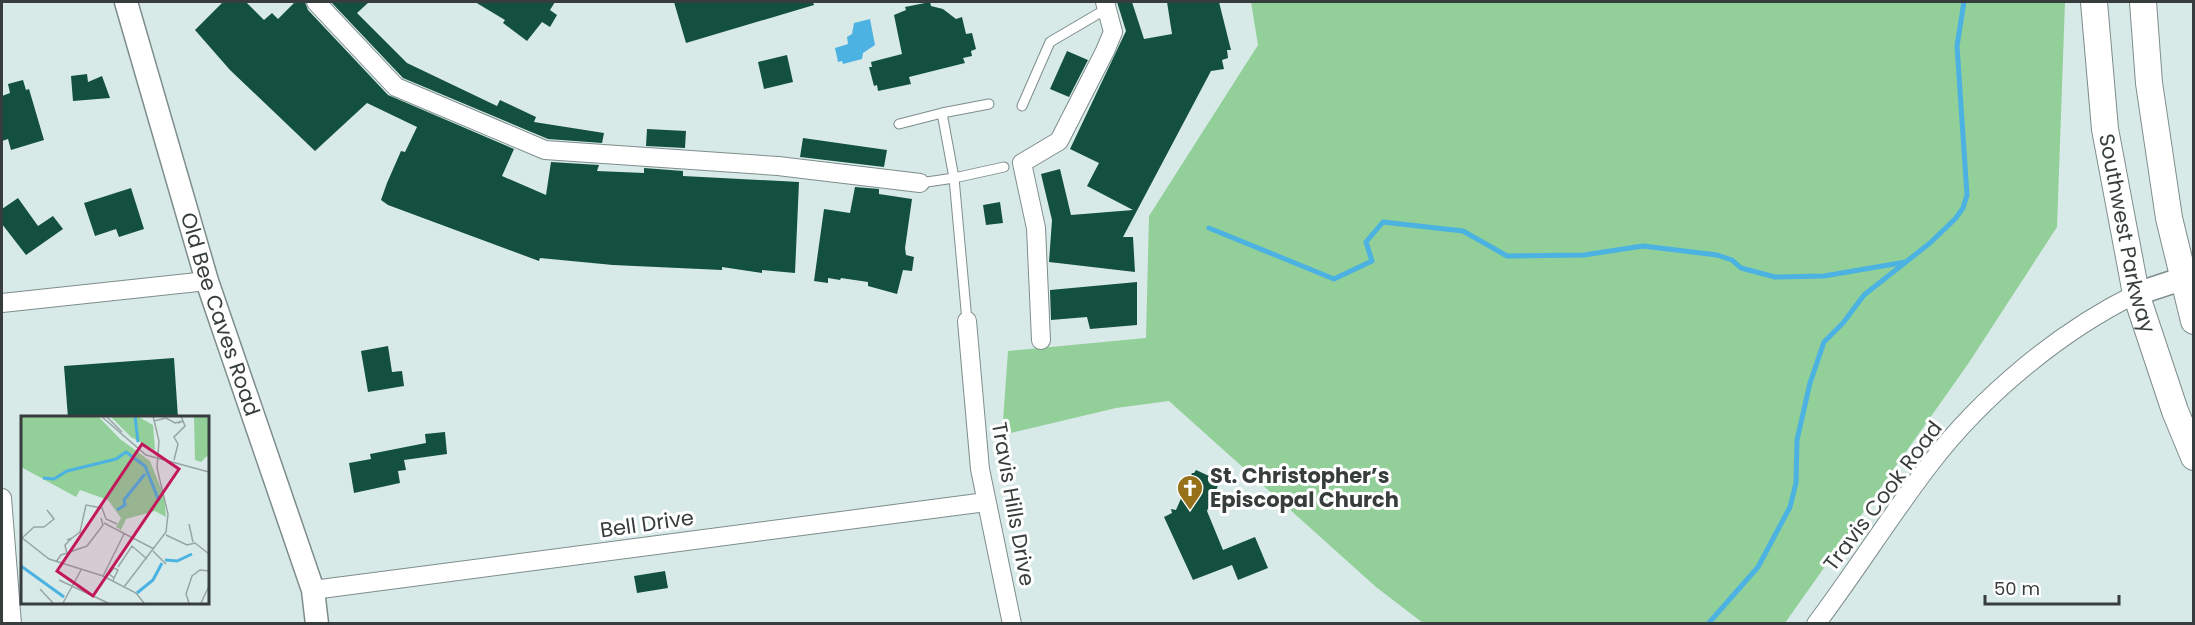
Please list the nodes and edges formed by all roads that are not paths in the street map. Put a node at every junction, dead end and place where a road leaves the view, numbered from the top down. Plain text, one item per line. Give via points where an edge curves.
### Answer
1 (126, 2) edge
2 (316, 2) edge
3 (2094, 2) edge
4 (2143, 2) edge
5 (1106, 5) edge
6 (989, 104) dead end
7 (1022, 106) dead end
8 (942, 113) junction
9 (899, 124) dead end
10 (1013, 165) junction
11 (954, 178) junction
12 (920, 183) joint
13 (2189, 277) edge
14 (207, 281) junction
15 (2136, 294) junction
16 (2, 303) edge
17 (967, 321) joint
18 (2193, 321) edge
19 (1041, 340) dead end
20 (2193, 457) edge
21 (2, 498) edge
22 (986, 501) junction
23 (313, 590) junction
24 (12, 624) edge
25 (317, 624) edge
26 (1012, 624) edge
27 (1816, 624) edge

1 - 14 street, Old Bee Caves Road
2 - 12 street via 396,87 545,150 778,166
3 - 15 main road, Southwest Parkway via 2105,129
4 - 13 main road, Southwest Parkway via 2148,83 2163,184 2169,218
5 - 7 lane via 1050,42
5 - 10 street via 1113,32 1059,141
6 - 8 lane
8 - 9 lane
8 - 11 lane
10 - 11 lane
10 - 19 street via 1036,228
11 - 12 lane
11 - 17 lane
13 - 15 street
13 - 18 main road, Southwest Parkway
14 - 16 street
14 - 23 street, Old Bee Caves Road
15 - 20 main road, Southwest Parkway
15 - 27 street, Travis Cook Road via 2070,332 1968,421 1931,463
17 - 22 street, Travis Hills Drive
21 - 24 street
22 - 23 street, Bell Drive
22 - 26 street, Travis Hills Drive
23 - 25 street, Old Bee Caves Road

